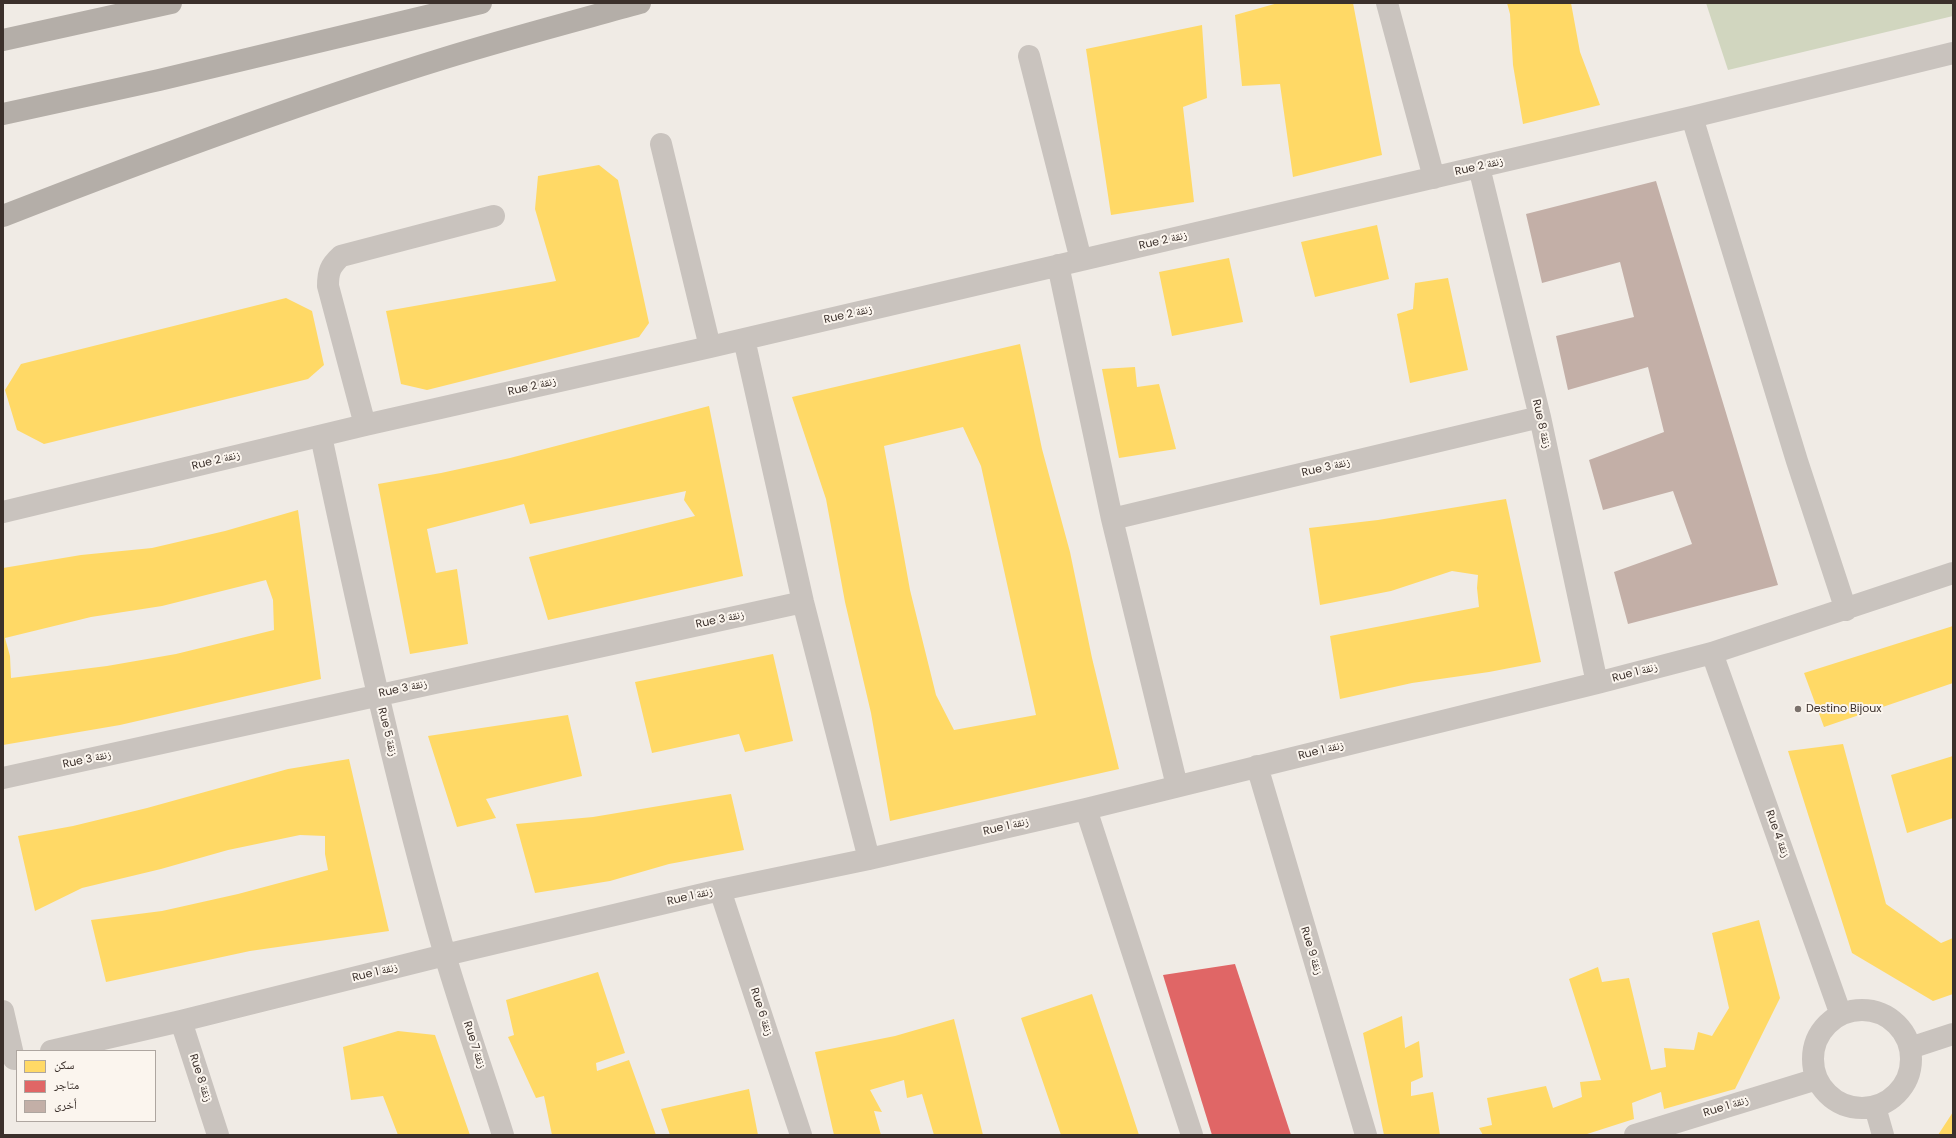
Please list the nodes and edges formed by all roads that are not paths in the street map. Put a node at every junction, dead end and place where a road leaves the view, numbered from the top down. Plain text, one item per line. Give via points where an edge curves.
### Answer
1 (171, 3) edge
2 (481, 3) edge
3 (640, 3) edge
4 (1387, 3) edge
5 (3, 40) edge
6 (1953, 53) edge
7 (1029, 56) dead end
8 (3, 114) edge
9 (1692, 117) junction
10 (661, 144) dead end
11 (1479, 167) junction
12 (1434, 178) junction
13 (3, 216) edge
14 (494, 216) dead end
15 (1081, 260) junction
16 (1058, 265) junction
17 (744, 339) junction
18 (710, 347) junction
19 (1540, 417) junction
20 (366, 425) junction
21 (321, 436) junction
22 (3, 512) edge
23 (1112, 519) junction
24 (1953, 573) edge
25 (803, 602) junction
26 (1846, 610) junction
27 (1712, 653) junction
28 (1598, 683) junction
29 (378, 695) junction
30 (1257, 766) junction
31 (3, 778) edge
32 (1178, 786) junction
33 (1086, 809) junction
34 (869, 859) junction
35 (720, 890) junction
36 (445, 955) junction
37 (3, 1011) edge
38 (1841, 1015) junction
39 (182, 1021) junction
40 (1953, 1034) edge
41 (1910, 1048) junction
42 (55, 1050) edge
43 (11, 1059) edge
44 (1817, 1079) junction
45 (1875, 1107) junction
46 (218, 1135) edge
47 (503, 1135) edge
48 (801, 1135) edge
49 (1192, 1135) edge
50 (1366, 1135) edge
51 (1635, 1135) edge
52 (1883, 1135) edge

1 - 5 highway
2 - 8 highway via 159,80
3 - 13 highway via 446,57 269,116
4 - 12 street
6 - 9 street, Rue 2 زنقة
7 - 15 street
9 - 11 street, Rue 2 زنقة
9 - 26 street via 1797,461
10 - 18 street
11 - 12 street, Rue 2 زنقة
11 - 19 street, Rue 8 زنقة
12 - 15 street, Rue 2 زنقة
14 - 20 street via 341,256 332,265 328,274 328,286
15 - 16 street, Rue 2 زنقة
16 - 17 street, Rue 2 زنقة
16 - 23 street
17 - 18 street, Rue 2 زنقة
17 - 25 street
18 - 20 street, Rue 2 زنقة
19 - 23 street, Rue 3 زنقة
19 - 28 street, Rue 8 زنقة
20 - 21 street, Rue 2 زنقة
21 - 22 street, Rue 2 زنقة
21 - 29 street, Rue 5 زنقة
23 - 32 street
24 - 26 street, Rue 1 زنقة
25 - 29 street, Rue 3 زنقة
25 - 34 street
26 - 27 street, Rue 1 زنقة
27 - 28 street, Rue 1 زنقة
27 - 38 street, Rue 4 زنقة
28 - 30 street, Rue 1 زنقة
29 - 31 street, Rue 3 زنقة
29 - 36 street, Rue 5 زنقة
30 - 32 street, Rue 1 زنقة
30 - 50 street, Rue 9 زنقة
32 - 33 street, Rue 1 زنقة
33 - 34 street, Rue 1 زنقة
33 - 49 street
34 - 35 street, Rue 1 زنقة
35 - 36 street, Rue 1 زنقة
35 - 48 street, Rue 6 زنقة
36 - 39 street, Rue 1 زنقة
36 - 47 street, Rue 7 زنقة
37 - 43 street
38 - 41 street via 1862,1010 1884,1015 1901,1028
38 - 44 street via 1824,1028 1814,1047 1814,1069
39 - 42 street, Rue 1 زنقة
39 - 46 street, Rue 8 زنقة
40 - 41 street
41 - 45 street via 1911,1067 1904,1085 1897,1094
44 - 45 street via 1822,1089 1841,1103 1852,1108
44 - 51 street, Rue 1 زنقة
45 - 52 street

